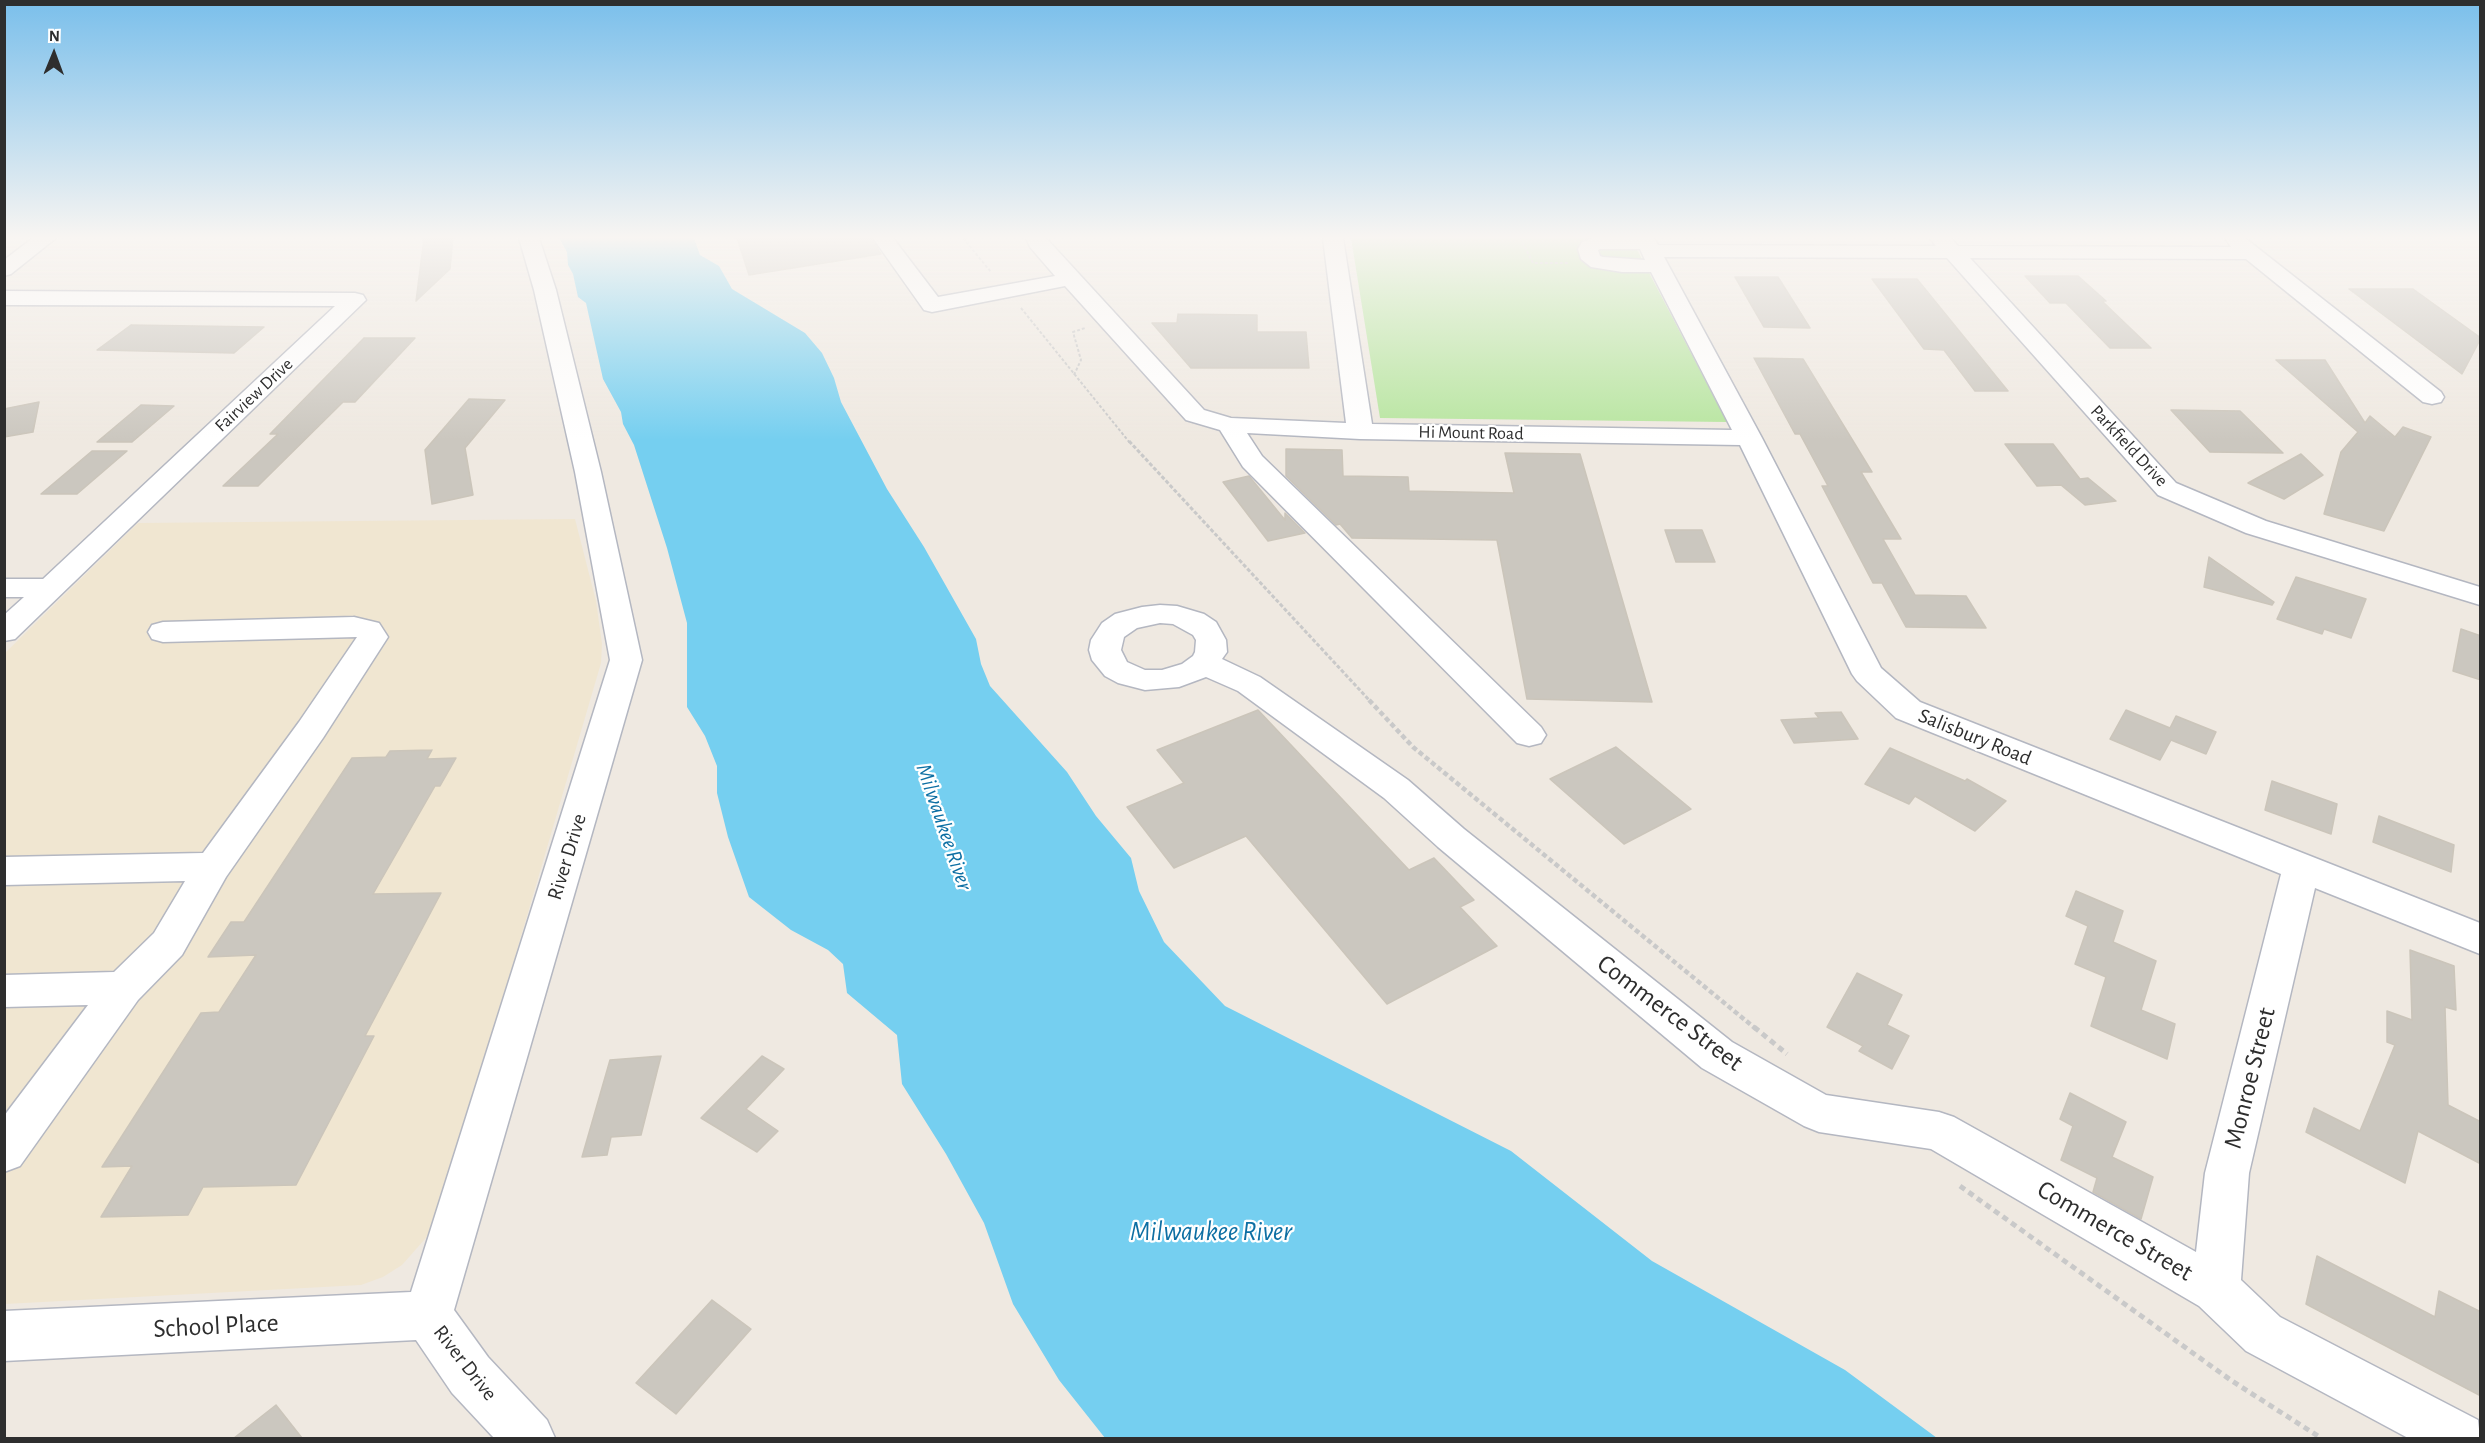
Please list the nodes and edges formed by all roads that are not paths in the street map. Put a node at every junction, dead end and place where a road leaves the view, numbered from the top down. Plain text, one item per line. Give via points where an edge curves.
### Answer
1 (349, 305) edge
2 (549, 305) edge
3 (1096, 305) edge
4 (1342, 305) edge
5 (1680, 305) edge
6 (2001, 305) edge
7 (2317, 305) edge
8 (2432, 397) dead end
9 (1230, 425) junction
10 (1360, 431) junction
11 (1749, 438) junction
12 (4, 588) edge
13 (51, 588) junction
14 (2481, 596) edge
15 (4, 632) edge
16 (163, 632) dead end
17 (1204, 663) dead end
18 (1529, 735) dead end
19 (213, 867) junction
20 (2301, 869) junction
21 (4, 871) edge
22 (2481, 939) edge
23 (124, 988) junction
24 (4, 991) edge
25 (4, 1152) edge
26 (2216, 1289) junction
27 (428, 1315) junction
28 (4, 1336) edge
29 (530, 1438) edge
30 (2460, 1438) edge

1 - 13 street, Fairview Drive
2 - 27 street, River Drive via 626,660
3 - 9 street, Hi Mount Road via 1195,415
4 - 10 street
5 - 11 street, Salisbury Road
6 - 14 street, Parkfield Drive via 2167,489 2256,527
7 - 8 street
9 - 10 street, Hi Mount Road
9 - 18 street via 1252,462
10 - 11 street, Hi Mount Road
11 - 20 street, Salisbury Road via 1868,674 1908,710
12 - 13 street
13 - 15 street, Fairview Drive
16 - 19 street via 354,626 368,630 373,637
17 - 26 street, Commerce Street via 1249,684 1396,789 1717,1055 1819,1113 1939,1131
19 - 21 street
19 - 23 street via 168,944
20 - 22 street, Salisbury Road
20 - 26 street, Monroe Street via 2227,1173
23 - 24 street
23 - 25 street
26 - 30 street, Commerce Street via 2263,1334
27 - 28 street, School Place
27 - 29 street, River Drive via 470,1375

